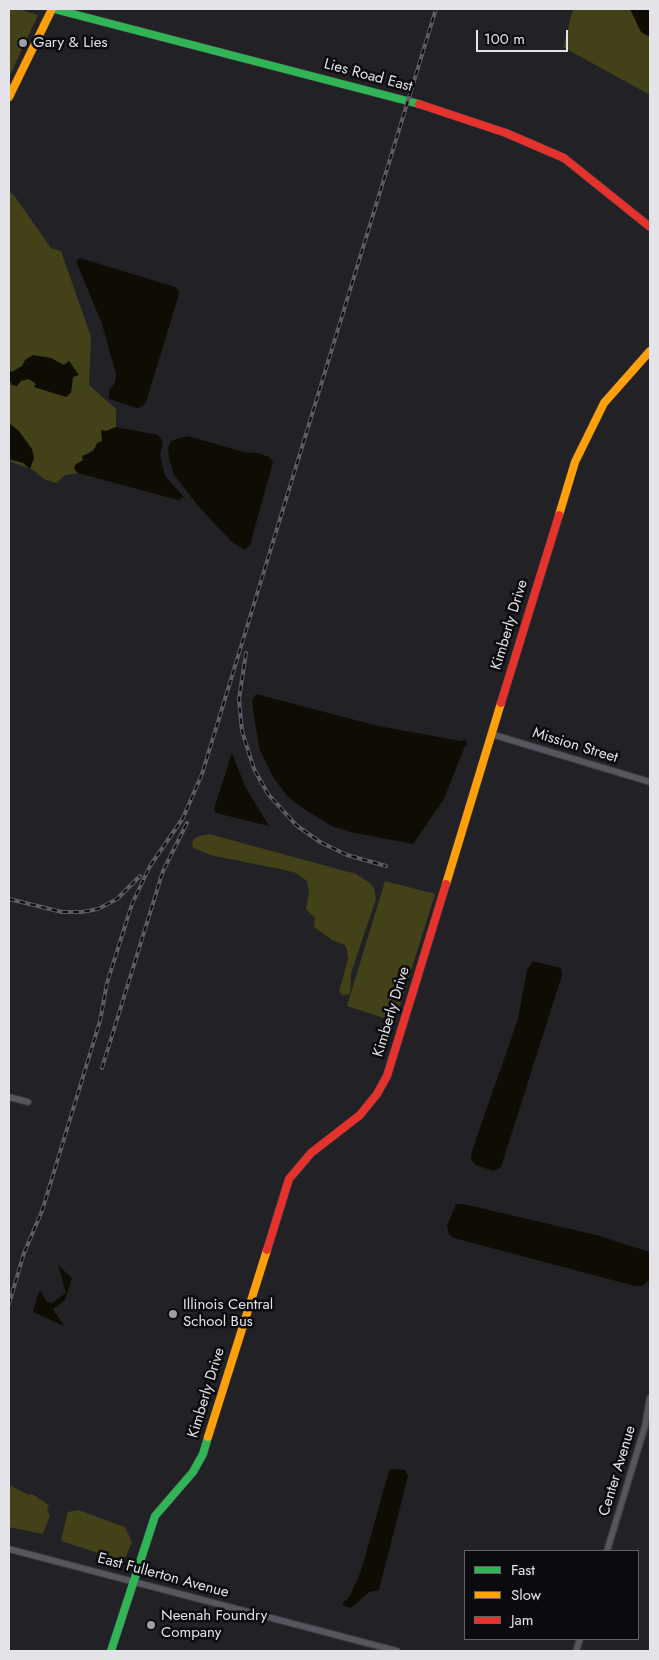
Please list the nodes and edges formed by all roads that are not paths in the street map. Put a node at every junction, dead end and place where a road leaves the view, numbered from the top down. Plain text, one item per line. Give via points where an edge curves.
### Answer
1 (53, 9) edge
2 (9, 97) edge
3 (650, 227) edge
4 (650, 351) edge
5 (492, 734) junction
6 (650, 782) edge
7 (9, 1097) edge
8 (28, 1102) dead end
9 (650, 1398) edge
10 (647, 1426) edge
11 (9, 1548) edge
12 (607, 1550) edge
13 (132, 1581) junction
14 (111, 1651) edge
15 (397, 1651) edge

1 - 2 street
1 - 3 street, Lies Road East via 408,100 506,133 564,158
4 - 5 street, Kimberly Drive via 604,404 578,455
5 - 6 street, Mission Street
5 - 13 street, Kimberly Drive via 386,1076 360,1115 305,1158 289,1179 203,1454 193,1472 155,1516
7 - 8 street
9 - 10 street, Center Avenue
10 - 12 street, Center Avenue
11 - 13 street, East Fullerton Avenue
13 - 14 street, Kimberly Drive
13 - 15 street, East Fullerton Avenue

